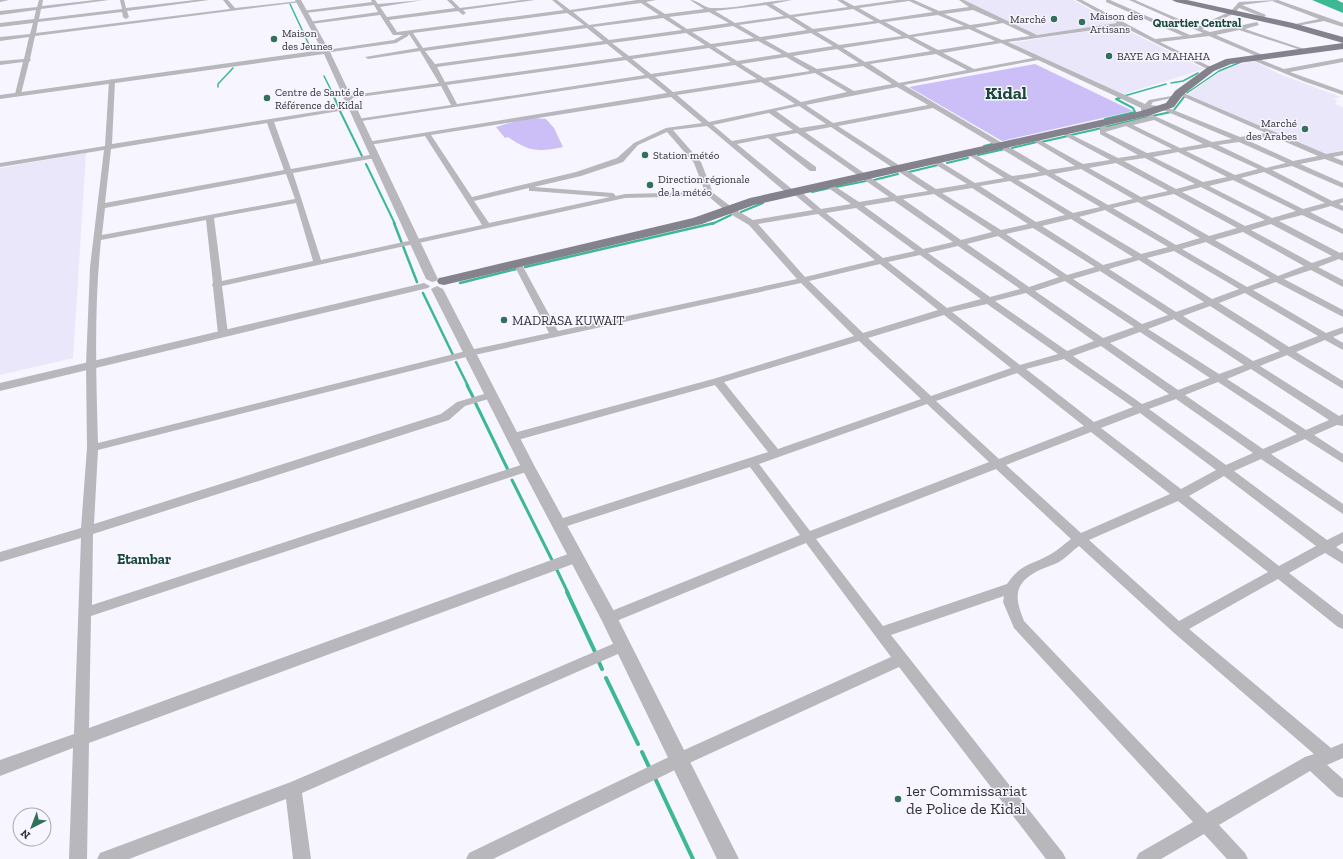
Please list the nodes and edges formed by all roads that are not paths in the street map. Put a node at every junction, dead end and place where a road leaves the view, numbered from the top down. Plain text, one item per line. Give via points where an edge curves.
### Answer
1 (7, 0) edge
2 (107, 0) edge
3 (122, 0) edge
4 (207, 0) edge
5 (225, 0) edge
6 (421, 0) edge
7 (449, 0) edge
8 (533, 0) edge
9 (554, 0) edge
10 (654, 0) edge
11 (692, 0) edge
12 (755, 0) edge
13 (787, 0) edge
14 (839, 0) edge
15 (909, 0) edge
16 (961, 0) edge
17 (1078, 0) edge
18 (1114, 0) edge
19 (1131, 0) edge
20 (1176, 0) edge
21 (1247, 0) edge
22 (1272, 0) edge
23 (0, 1) edge
24 (42, 1) edge
25 (299, 1) edge
26 (641, 1) edge
27 (1108, 1) edge
28 (169, 2) edge
29 (508, 2) edge
30 (1101, 2) dead end
31 (1253, 2) junction
32 (375, 3) edge
33 (764, 3) junction
34 (1094, 3) dead end
35 (1086, 4) junction
36 (1237, 6) junction
37 (40, 8) junction
38 (516, 8) dead end
39 (853, 8) junction
40 (974, 8) junction
41 (124, 10) junction
42 (234, 10) junction
43 (461, 10) junction
44 (708, 10) junction
45 (305, 11) junction
46 (567, 11) junction
47 (520, 12) dead end
48 (0, 13) edge
49 (380, 13) junction
50 (938, 13) junction
51 (525, 16) junction
52 (663, 16) junction
53 (789, 16) junction
54 (173, 18) junction
55 (385, 19) junction
56 (1322, 20) junction
57 (36, 21) junction
58 (878, 21) junction
59 (1259, 21) junction
60 (311, 22) junction
61 (1002, 22) junction
62 (474, 23) junction
63 (127, 24) junction
64 (733, 24) junction
65 (1123, 24) junction
66 (0, 25) edge
67 (1343, 25) edge
68 (588, 26) junction
69 (967, 26) junction
70 (1292, 26) junction
71 (1197, 29) junction
72 (1238, 29) junction
73 (686, 30) junction
74 (813, 31) junction
75 (410, 32) junction
76 (1210, 34) junction
77 (34, 35) junction
78 (905, 36) junction
79 (1035, 36) junction
80 (1189, 37) junction
81 (0, 39) edge
82 (758, 39) junction
83 (607, 41) junction
84 (1154, 41) junction
85 (999, 42) junction
86 (1341, 45) edge
87 (710, 46) junction
88 (839, 46) junction
89 (421, 49) junction
90 (326, 52) junction
91 (935, 52) junction
92 (1300, 52) junction
93 (786, 54) junction
94 (368, 57) dead end
95 (1258, 57) junction
96 (625, 58) junction
97 (1037, 59) junction
98 (28, 60) junction
99 (1343, 60) edge
100 (735, 62) junction
101 (0, 63) edge
102 (866, 63) junction
103 (433, 66) junction
104 (1211, 69) junction
105 (815, 71) junction
106 (973, 71) junction
107 (1284, 71) junction
108 (648, 76) junction
109 (762, 80) junction
110 (112, 81) junction
111 (442, 84) junction
112 (1343, 84) edge
113 (900, 86) junction
114 (1327, 88) junction
115 (853, 93) junction
116 (1343, 93) edge
117 (18, 94) junction
118 (1177, 94) junction
119 (671, 95) junction
120 (0, 97) edge
121 (346, 98) junction
122 (454, 105) junction
123 (802, 106) junction
124 (936, 106) junction
125 (351, 107) junction
126 (1164, 108) junction
127 (772, 112) junction
128 (1146, 114) junction
129 (270, 121) junction
130 (357, 121) junction
131 (708, 124) junction
132 (1127, 124) junction
133 (832, 125) junction
134 (1101, 127) junction
135 (668, 129) junction
136 (799, 130) junction
137 (1062, 132) junction
138 (428, 134) junction
139 (1272, 134) junction
140 (769, 136) junction
141 (1034, 139) junction
142 (1239, 139) junction
143 (730, 143) junction
144 (369, 144) junction
145 (1211, 144) junction
146 (1003, 146) junction
147 (108, 147) junction
148 (1178, 150) junction
149 (969, 153) junction
150 (1343, 153) edge
151 (1147, 155) junction
152 (375, 156) junction
153 (1326, 157) junction
154 (1115, 160) junction
155 (936, 161) junction
156 (1294, 163) junction
157 (1343, 164) edge
158 (0, 165) edge
159 (1080, 166) junction
160 (813, 169) dead end
161 (900, 169) junction
162 (1265, 170) junction
163 (289, 172) junction
164 (1048, 172) junction
165 (865, 177) junction
166 (1235, 177) junction
167 (1012, 178) junction
168 (830, 185) junction
169 (973, 185) junction
170 (1203, 185) junction
171 (1343, 186) edge
172 (525, 188) junction
173 (934, 191) junction
174 (1175, 191) junction
175 (794, 192) junction
176 (710, 194) junction
177 (625, 196) junction
178 (896, 198) junction
179 (299, 200) junction
180 (469, 200) junction
181 (1140, 200) junction
182 (1343, 200) edge
183 (1331, 204) junction
184 (859, 205) junction
185 (101, 206) junction
186 (1107, 208) junction
187 (1343, 209) edge
188 (730, 210) junction
189 (820, 211) junction
190 (1303, 212) junction
191 (1071, 216) junction
192 (210, 217) junction
193 (1273, 221) junction
194 (752, 223) junction
195 (1034, 225) junction
196 (486, 227) junction
197 (1244, 229) junction
198 (1343, 232) edge
199 (999, 233) junction
200 (98, 238) junction
201 (1207, 239) junction
202 (415, 243) junction
203 (959, 243) junction
204 (1175, 248) junction
205 (923, 251) junction
206 (1342, 257) edge
207 (1141, 258) junction
208 (881, 261) junction
209 (318, 263) junction
210 (517, 263) junction
211 (1311, 267) junction
212 (1102, 268) junction
213 (1065, 278) junction
214 (1277, 279) junction
215 (803, 280) junction
216 (434, 284) junction
217 (1343, 284) edge
218 (216, 285) junction
219 (1029, 290) junction
220 (1245, 290) junction
221 (988, 301) junction
222 (1212, 302) junction
223 (946, 311) junction
224 (1343, 314) edge
225 (1175, 316) junction
226 (1141, 328) junction
227 (1343, 330) edge
228 (223, 334) junction
229 (555, 334) junction
230 (1325, 337) junction
231 (862, 338) junction
232 (1102, 342) junction
233 (1343, 347) edge
234 (1288, 351) junction
235 (470, 353) junction
236 (1066, 355) junction
237 (1252, 365) junction
238 (91, 366) junction
239 (1020, 368) junction
240 (1219, 377) junction
241 (717, 381) junction
242 (1343, 386) edge
243 (0, 387) edge
244 (1176, 394) junction
245 (491, 395) junction
246 (930, 400) junction
247 (1141, 408) junction
248 (1342, 421) edge
249 (1093, 427) junction
250 (1305, 434) junction
251 (514, 437) junction
252 (93, 448) junction
253 (776, 454) junction
254 (1262, 455) junction
255 (1343, 459) edge
256 (752, 462) junction
257 (999, 464) junction
258 (528, 467) junction
259 (1224, 471) junction
260 (1180, 495) junction
261 (1343, 510) edge
262 (558, 524) junction
263 (87, 531) junction
264 (808, 537) junction
265 (1343, 537) edge
266 (1079, 539) junction
267 (1325, 546) junction
268 (0, 557) edge
269 (576, 557) junction
270 (1343, 559) edge
271 (1278, 572) junction
272 (1012, 588) junction
273 (85, 613) junction
274 (609, 618) junction
275 (1343, 623) edge
276 (1178, 628) junction
277 (882, 632) junction
278 (622, 646) junction
279 (902, 659) junction
280 (81, 738) junction
281 (1336, 753) edge
282 (679, 760) junction
283 (1311, 762) junction
284 (0, 768) edge
285 (293, 789) junction
286 (1343, 790) edge
287 (1205, 822) junction
288 (484, 857) edge
289 (78, 859) edge
290 (106, 859) edge
291 (302, 859) edge
292 (728, 859) edge
293 (1057, 859) edge
294 (1145, 859) edge
295 (1239, 859) edge

1 - 23 street
2 - 37 street
3 - 41 street
4 - 28 street
5 - 42 street
6 - 32 street
7 - 43 street
8 - 29 street
9 - 46 street
10 - 26 street
11 - 44 street
12 - 33 street
13 - 33 street
14 - 39 street
15 - 39 street
15 - 50 street
16 - 40 street
17 - 35 street
18 - 27 street
19 - 71 street
20 - 36 main road
21 - 31 street
22 - 31 street
22 - 56 street via 1295,7
24 - 37 street
25 - 42 street
25 - 45 street
26 - 46 street
26 - 52 street
27 - 30 street
27 - 80 street
28 - 41 street
28 - 54 street
29 - 38 street
29 - 43 street
31 - 36 street
32 - 45 street
32 - 49 street
33 - 44 street
33 - 53 street
34 - 35 street
35 - 65 street
36 - 59 main road
36 - 71 street
37 - 48 street
37 - 57 street
39 - 53 street
39 - 58 street
40 - 50 street
40 - 61 street
41 - 57 street
41 - 63 street
42 - 54 street
43 - 55 street
43 - 62 street
44 - 52 street
44 - 64 street
45 - 60 street
46 - 51 street
46 - 68 street
47 - 51 street
49 - 55 street
49 - 60 street
50 - 58 street
50 - 69 street
51 - 62 street
52 - 68 street
52 - 73 street
53 - 64 street
53 - 74 street
54 - 63 street
55 - 75 street via 395,34
56 - 67 street
56 - 70 street
57 - 66 street
57 - 77 street
58 - 74 street
58 - 78 street
59 - 70 main road
59 - 72 street
60 - 90 street
61 - 69 street
61 - 79 street
62 - 75 street
63 - 77 street
64 - 73 street
64 - 82 street
65 - 79 street
65 - 84 street
68 - 83 street
68 - 89 street
69 - 78 street
69 - 85 street
70 - 86 main road
71 - 76 street
72 - 76 street
72 - 92 street
72 - 92 street
73 - 83 street
73 - 87 street
74 - 82 street
74 - 88 street
75 - 89 street
75 - 90 street via 396,41
76 - 80 street
76 - 95 street
77 - 81 street
77 - 98 street
78 - 88 street
78 - 91 street
79 - 85 street
80 - 84 street
82 - 87 street
82 - 93 street
83 - 96 street
83 - 103 street
84 - 104 street
85 - 91 street
85 - 97 street
86 - 92 main road
87 - 96 street
87 - 100 street
88 - 93 street
88 - 102 street
89 - 94 street
89 - 103 street
90 - 110 street
90 - 121 street
91 - 102 street
91 - 106 street
92 - 95 main road
93 - 100 street
93 - 105 street
95 - 104 main road via 1229,61
95 - 107 street
96 - 108 street
96 - 111 street
97 - 106 street
97 - 128 street
98 - 101 street
98 - 117 street
99 - 107 street
100 - 108 street
100 - 109 street
102 - 105 street
102 - 113 street
103 - 111 street
104 - 118 main road
105 - 109 street
105 - 115 street
106 - 113 street
107 - 114 street
108 - 119 street
108 - 122 street
109 - 119 street
109 - 123 street
110 - 117 street
110 - 147 street
111 - 121 street
111 - 122 street
112 - 114 street
113 - 115 street
113 - 124 street
114 - 116 street
115 - 123 street
117 - 120 street
118 - 126 main road via 1170,105
118 - 128 street via 1151,100
118 - 139 street
119 - 131 street
119 - 138 street
121 - 125 street
122 - 130 street
123 - 127 street
123 - 133 street
124 - 133 street
124 - 146 street
125 - 129 street
125 - 130 street
126 - 128 main road
126 - 142 street
127 - 131 street
127 - 136 street
128 - 132 street
128 - 134 main road
128 - 145 street
129 - 147 street
129 - 163 street
130 - 144 street
131 - 135 street
131 - 143 street
132 - 134 street
132 - 148 street
133 - 136 street
133 - 161 street
134 - 137 main road
134 - 151 street via 1102,133
135 - 172 street via 636,144 620,160
135 - 176 street via 697,162
136 - 140 street
136 - 165 street
137 - 141 main road
137 - 154 street
138 - 144 street
138 - 180 street
139 - 142 street
139 - 153 street
140 - 143 street
140 - 160 street
141 - 146 main road
141 - 159 street
142 - 145 street
142 - 156 street
143 - 175 street
144 - 152 street
145 - 148 street
145 - 162 street
146 - 149 main road
146 - 164 street
147 - 158 street
147 - 185 street
148 - 151 street
148 - 166 street
149 - 155 main road
149 - 167 street
150 - 153 street
151 - 154 street
151 - 170 street
152 - 163 street
152 - 202 street
153 - 156 street
153 - 157 street
154 - 159 street
154 - 174 street
155 - 161 main road
155 - 169 street
156 - 162 street
156 - 171 street
159 - 164 street
159 - 181 street
161 - 165 main road
161 - 173 street
162 - 166 street
162 - 183 street
163 - 179 street
163 - 185 street
164 - 167 street
164 - 186 street
165 - 168 main road
165 - 178 street
166 - 170 street
166 - 190 street
167 - 169 street
167 - 191 street
168 - 175 main road
168 - 184 street
169 - 173 street
169 - 195 street
170 - 174 street
170 - 193 street
172 - 177 street
172 - 180 street
173 - 178 street
173 - 199 street
174 - 181 street
174 - 197 street
175 - 188 main road via 750,202
175 - 189 street
176 - 177 street
176 - 188 street
177 - 196 street
178 - 184 street
178 - 203 street
179 - 192 street
179 - 209 street
180 - 196 street
181 - 186 street
181 - 201 street
182 - 183 street
183 - 187 street
183 - 190 street
184 - 189 street
184 - 205 street
185 - 200 street
186 - 191 street
186 - 204 street
188 - 194 street
188 - 210 main road via 697,221
189 - 194 street
189 - 208 street
190 - 193 street
190 - 198 street
191 - 195 street
191 - 207 street
192 - 200 street
192 - 218 street
193 - 197 street
193 - 206 street
194 - 215 street
195 - 199 street
195 - 212 street
196 - 202 street
197 - 201 street
197 - 211 street
199 - 203 street
199 - 213 street
200 - 238 street via 94,267
201 - 204 street
201 - 214 street
202 - 209 street
202 - 216 street
203 - 205 street
203 - 219 street
204 - 207 street
204 - 220 street
205 - 208 street
205 - 221 street
206 - 211 street
207 - 212 street
207 - 222 street
208 - 215 street
208 - 223 street
209 - 218 street
210 - 216 main road
210 - 229 street
211 - 214 street
211 - 217 street
212 - 213 street
212 - 225 street
213 - 219 street
213 - 226 street
214 - 220 street
214 - 224 street
215 - 229 street
215 - 231 street
216 - 228 street
216 - 235 street
218 - 228 street
219 - 221 street
219 - 232 street
220 - 222 street
220 - 230 street
221 - 223 street
221 - 236 street
222 - 225 street
222 - 234 street
223 - 231 street
223 - 239 street
225 - 226 street
225 - 237 street
226 - 232 street
226 - 240 street
227 - 230 street
228 - 238 street
229 - 235 street
230 - 233 street
230 - 234 street
231 - 241 street
231 - 246 street
232 - 236 street
232 - 244 street
234 - 237 street
234 - 242 street
235 - 245 street
235 - 252 street
236 - 239 street
236 - 247 street
237 - 240 street
237 - 248 street
238 - 243 street
238 - 252 street
239 - 246 street
239 - 249 street
240 - 244 street
240 - 250 street
241 - 251 street
241 - 253 street
244 - 247 street
244 - 254 street
245 - 251 street
245 - 263 street via 461,404 445,417
246 - 253 street
246 - 257 street
247 - 249 street
247 - 259 street
248 - 250 street
249 - 257 street
249 - 260 street
250 - 254 street
250 - 255 street
251 - 258 street
252 - 263 street
253 - 256 street
254 - 259 street
254 - 261 street
256 - 262 street
256 - 264 street
257 - 264 street
257 - 266 street
258 - 262 street
258 - 273 street
259 - 260 street
259 - 267 street
260 - 266 street
260 - 271 street
262 - 269 street
263 - 268 street
263 - 273 street
264 - 274 street
264 - 277 street
265 - 267 street
266 - 272 street via 1055,558 1029,569 1019,577
266 - 276 street
267 - 270 street
267 - 271 street
269 - 274 street
269 - 280 street
271 - 275 street
271 - 276 street
272 - 277 street
272 - 287 street via 1010,602 1019,624
273 - 280 street
274 - 278 street
276 - 281 street
277 - 279 street
278 - 282 street
278 - 285 street
279 - 282 street
279 - 293 street
280 - 284 street
280 - 289 street
281 - 283 street
282 - 288 street
282 - 292 street
283 - 286 street
283 - 287 street
285 - 290 street
285 - 291 street
287 - 294 street
287 - 295 street

